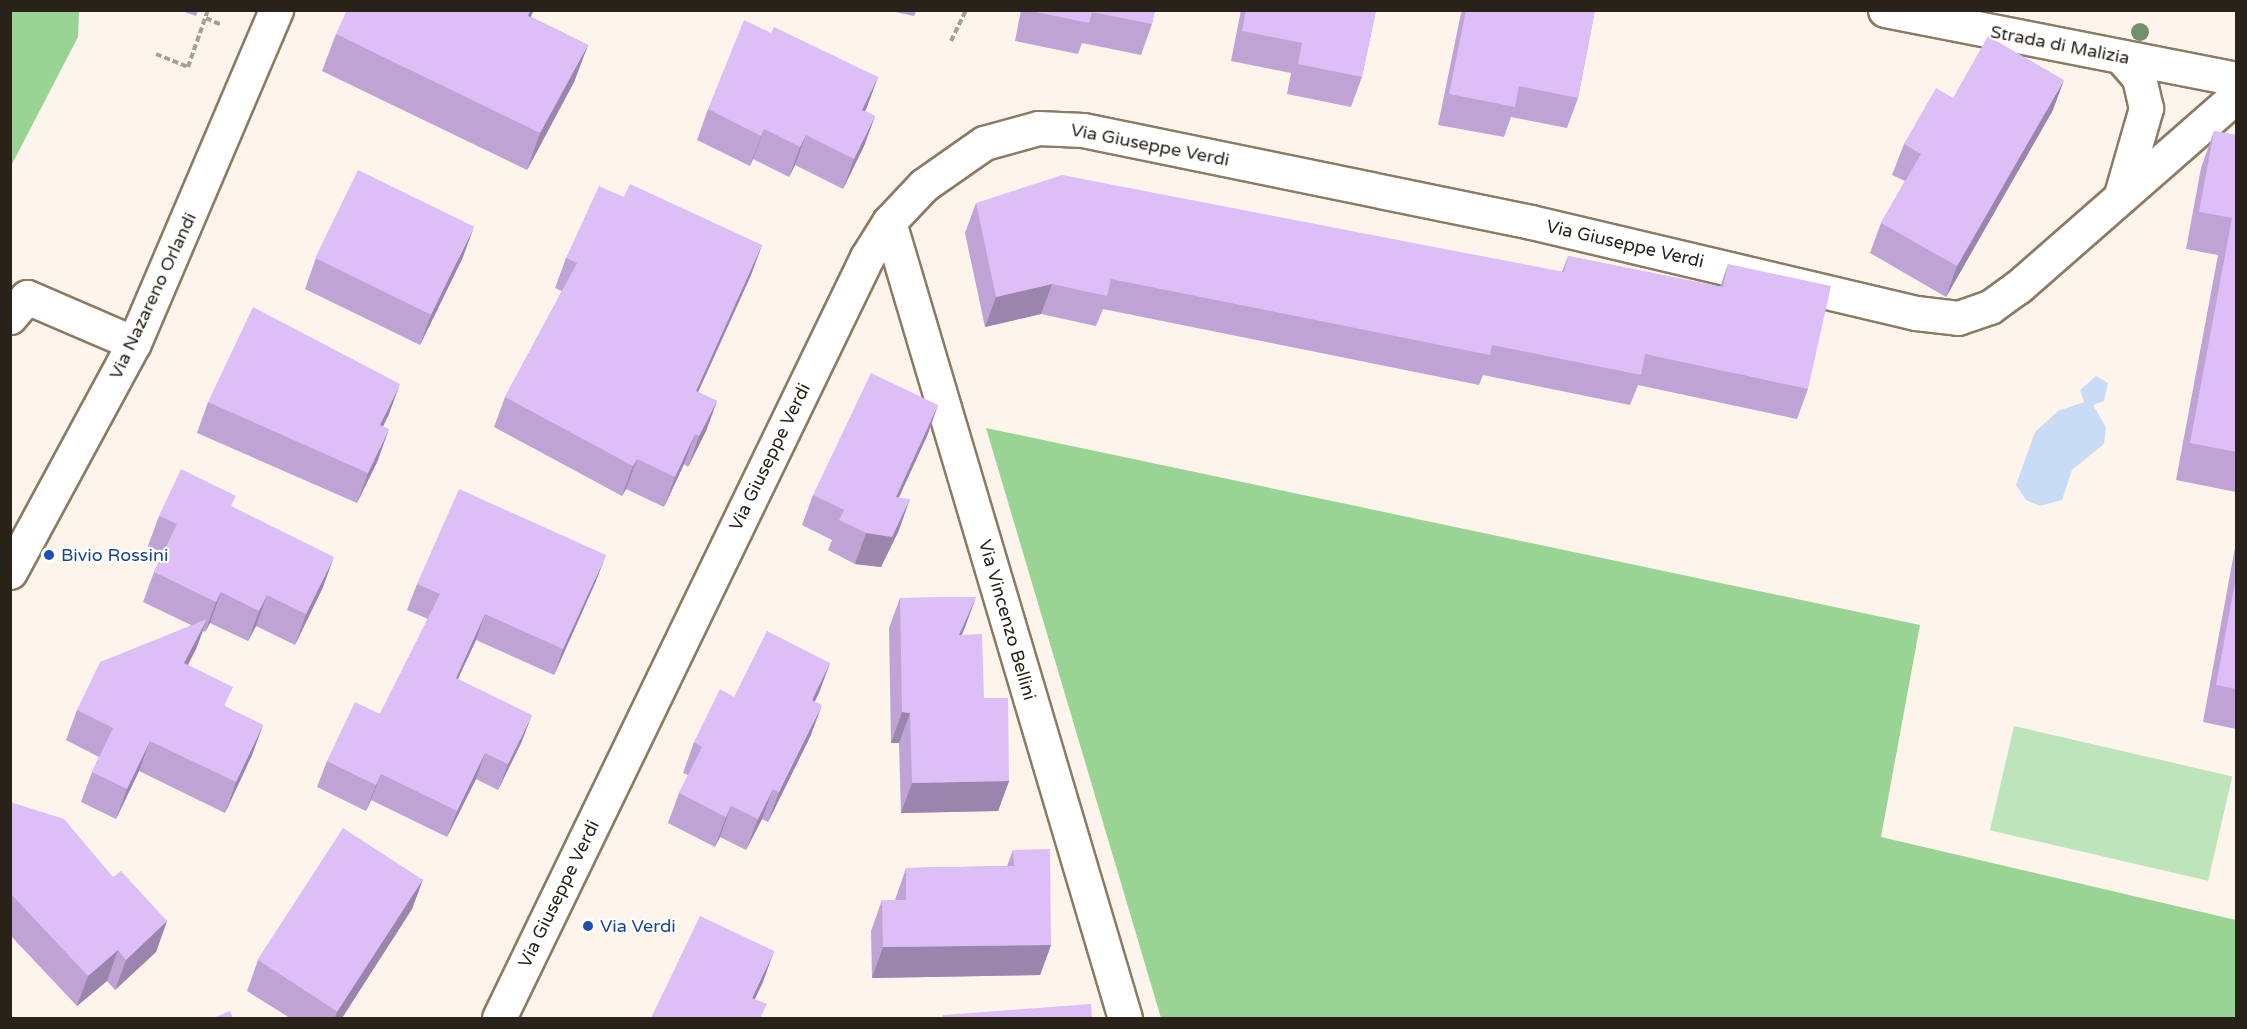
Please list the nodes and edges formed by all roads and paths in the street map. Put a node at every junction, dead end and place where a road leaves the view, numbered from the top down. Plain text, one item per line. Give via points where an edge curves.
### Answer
1 (208, 10) edge
2 (276, 10) edge
3 (966, 10) edge
4 (1885, 10) edge
5 (206, 18) junction
6 (222, 25) dead end
7 (951, 41) dead end
8 (156, 54) dead end
9 (2121, 57) junction
10 (2236, 79) edge
11 (2236, 96) edge
12 (2122, 191) junction
13 (889, 222) junction
14 (10, 317) edge
15 (134, 343) junction
16 (10, 572) edge
17 (499, 1018) edge
18 (1125, 1018) edge

1 - 5 path
2 - 15 street, Via Nazareno Orlandi
3 - 7 path
4 - 9 street, Strada di Malizia
5 - 6 path
5 - 8 path via 188,67
9 - 10 street, Strada di Malizia
9 - 12 street via 2139,78 2146,108
11 - 12 street, Via Giuseppe Verdi
12 - 13 street, Via Giuseppe Verdi via 2018,287 1990,307 1958,318 1916,313 1531,222 1059,128 1018,131 969,151 924,185
13 - 17 street, Via Giuseppe Verdi via 853,282
13 - 18 street, Via Vincenzo Bellini
14 - 15 street via 27,297
15 - 16 street, Via Nazareno Orlandi

